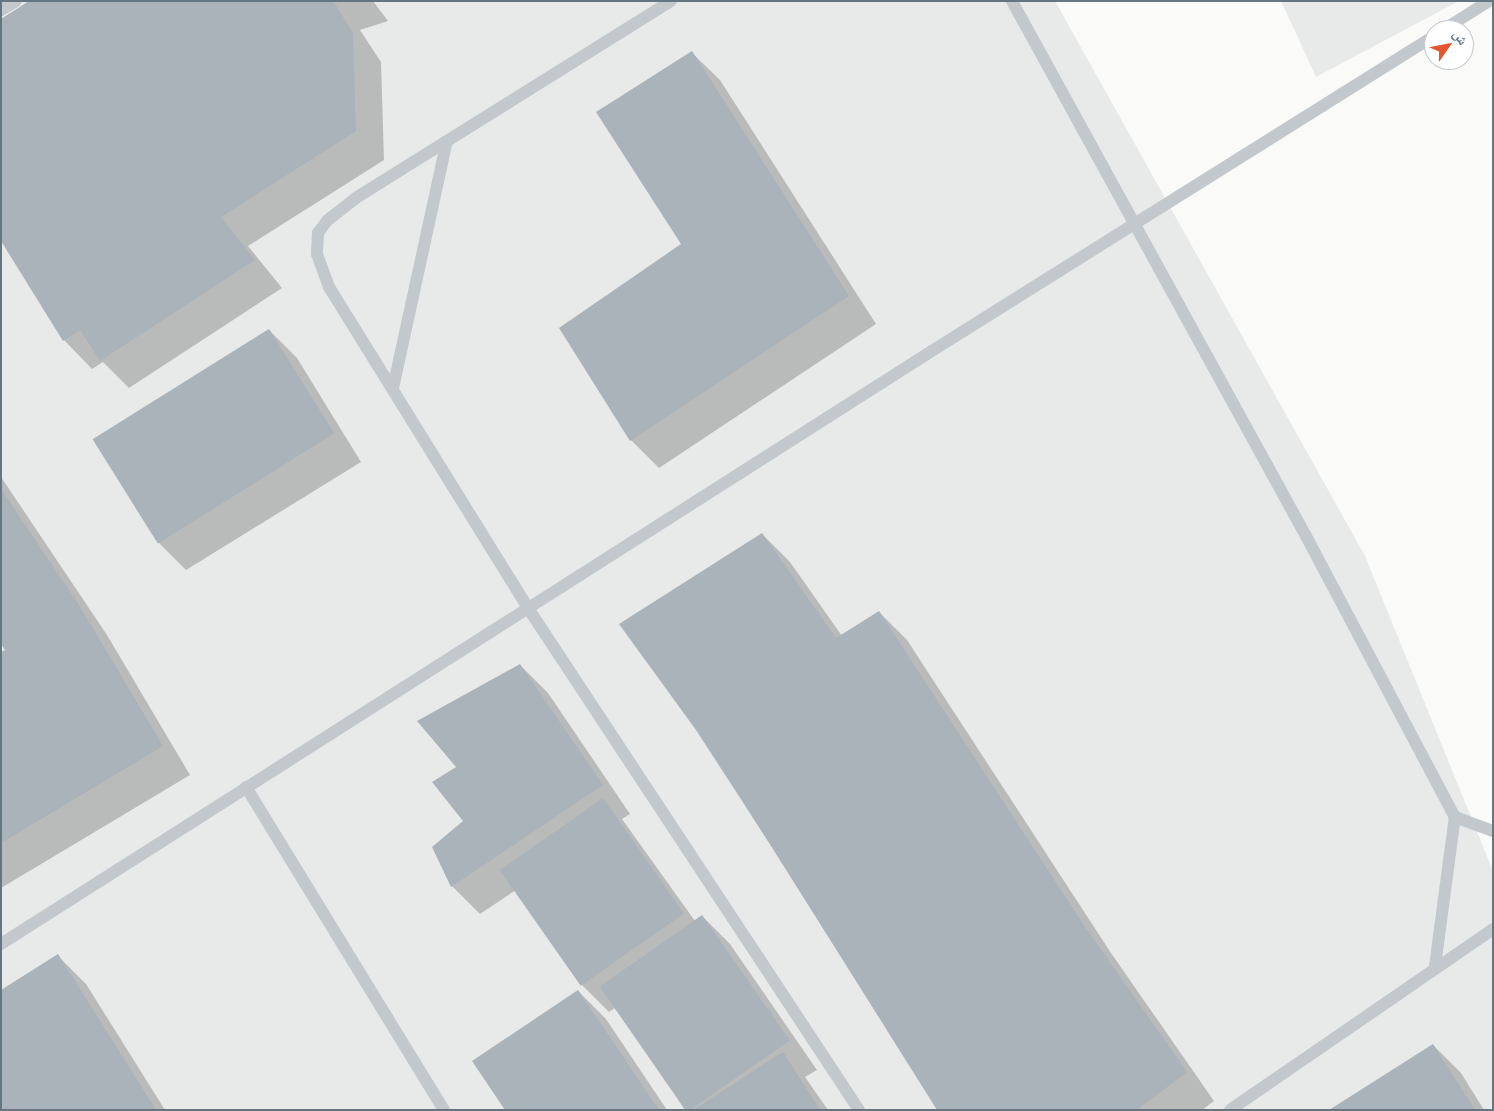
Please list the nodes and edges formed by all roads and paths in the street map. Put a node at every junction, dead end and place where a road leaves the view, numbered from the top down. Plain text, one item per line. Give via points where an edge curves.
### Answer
1 (16, 1) edge
2 (671, 1) edge
3 (1012, 1) edge
4 (1489, 1) edge
5 (1, 10) edge
6 (1459, 20) edge
7 (1424, 42) edge
8 (446, 144) junction
9 (1136, 224) junction
10 (394, 388) junction
11 (528, 608) junction
12 (246, 787) junction
13 (1456, 817) junction
14 (1493, 831) edge
15 (1493, 929) edge
16 (1, 944) edge
17 (1435, 966) junction
18 (444, 1110) edge
19 (858, 1110) edge
20 (1230, 1110) edge

1 - 5 lane
2 - 8 lane
3 - 9 lane
4 - 6 lane
7 - 9 lane
8 - 10 lane
8 - 10 lane via 356,198 327,221 318,233 317,254 329,287
9 - 11 lane
9 - 13 lane
10 - 11 lane
11 - 12 lane via 362,717
11 - 19 lane
12 - 16 lane
12 - 18 lane
13 - 14 lane
13 - 17 lane
15 - 17 lane
17 - 20 lane

